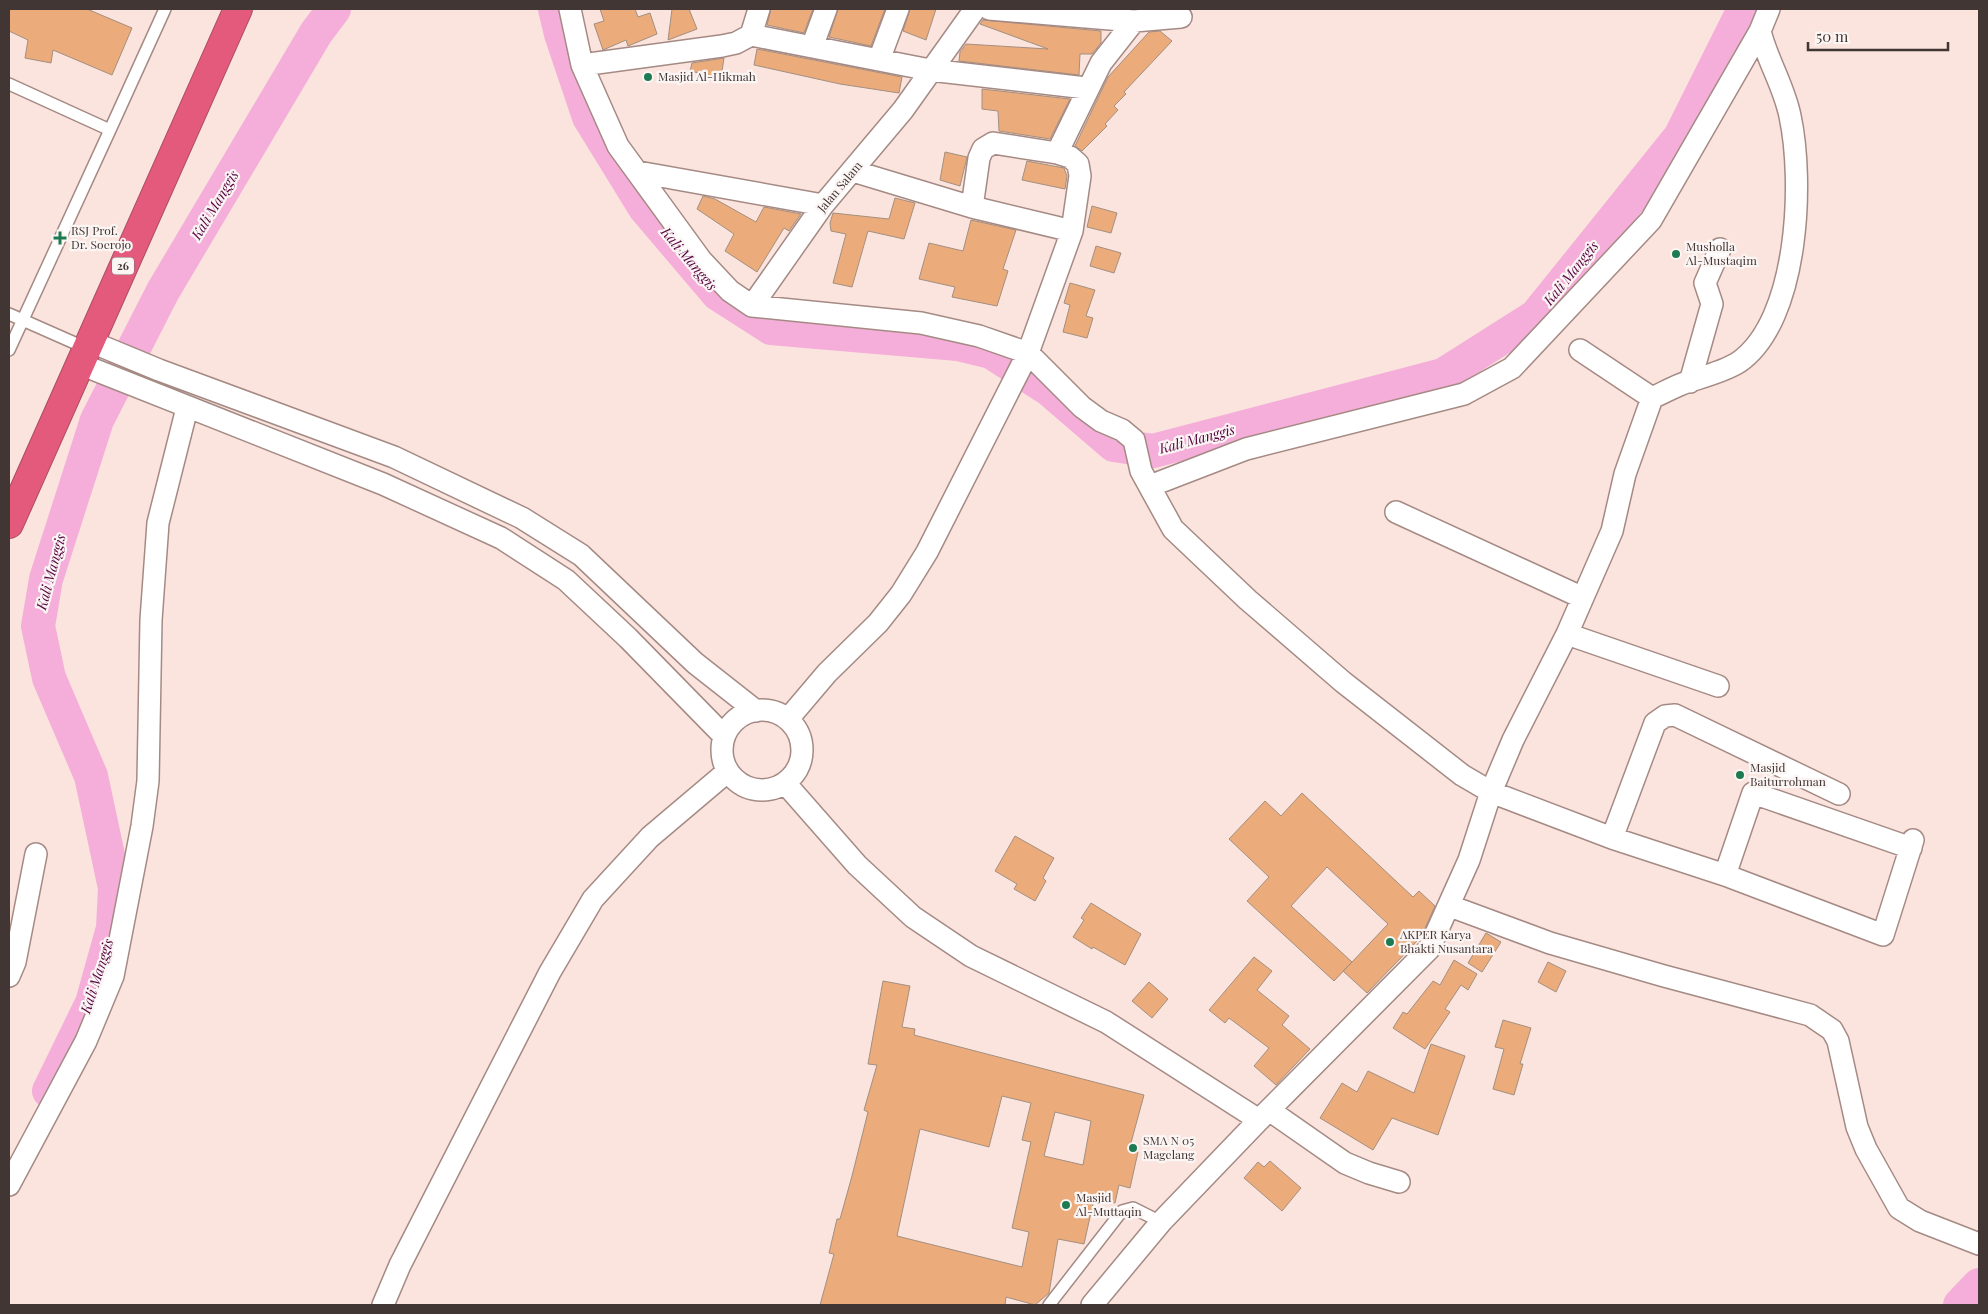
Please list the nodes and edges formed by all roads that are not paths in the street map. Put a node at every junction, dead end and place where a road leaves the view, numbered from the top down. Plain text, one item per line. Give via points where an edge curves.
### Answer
1 (165, 9) edge
2 (238, 9) edge
3 (570, 9) edge
4 (758, 9) edge
5 (826, 9) edge
6 (898, 9) edge
7 (974, 9) edge
8 (989, 9) edge
9 (1768, 9) edge
10 (1181, 17) dead end
11 (1134, 21) junction
12 (1760, 31) junction
13 (751, 35) junction
14 (812, 47) junction
15 (879, 60) junction
16 (582, 65) junction
17 (930, 70) junction
18 (9, 84) edge
19 (1086, 88) junction
20 (110, 130) junction
21 (1057, 153) junction
22 (853, 171) junction
23 (638, 172) junction
24 (823, 204) junction
25 (972, 207) junction
26 (1072, 231) junction
27 (1720, 249) dead end
28 (752, 306) junction
29 (9, 314) edge
30 (22, 320) junction
31 (9, 350) edge
32 (1580, 350) dead end
33 (85, 351) junction
34 (1026, 356) junction
35 (1690, 382) junction
36 (1652, 398) junction
37 (187, 408) junction
38 (291, 418) junction
39 (285, 445) junction
40 (1146, 478) junction
41 (1396, 512) dead end
42 (9, 524) edge
43 (1582, 597) junction
44 (1567, 634) junction
45 (1718, 686) dead end
46 (756, 711) junction
47 (788, 719) junction
48 (724, 736) junction
49 (728, 772) junction
50 (785, 783) junction
51 (1491, 792) junction
52 (1839, 794) dead end
53 (1612, 838) junction
54 (36, 854) dead end
55 (1725, 875) junction
56 (1450, 906) junction
57 (9, 976) edge
58 (1264, 1115) junction
59 (1400, 1182) dead end
60 (9, 1185) edge
61 (1161, 1222) junction
62 (1979, 1244) edge
63 (383, 1305) edge
64 (1049, 1305) edge
65 (1092, 1305) edge

1 - 20 lane
2 - 33 highway, 26
3 - 16 street
4 - 13 street
5 - 14 street
6 - 15 street
7 - 17 street, Jalan Salam
8 - 11 street
9 - 12 street
10 - 11 street
11 - 19 street via 1100,63
12 - 35 street via 1784,92 1797,168 1796,220 1789,268 1760,342 1739,362
12 - 40 street via 1651,220 1512,368 1464,394
13 - 14 street
13 - 16 street via 722,46
14 - 15 street
15 - 17 street
16 - 23 street via 618,146
17 - 19 street
17 - 22 street, Jalan Salam via 903,110
18 - 20 lane
19 - 21 street
20 - 30 lane
21 - 25 street via 993,143 979,158
21 - 26 street via 1078,164 1080,176
22 - 24 street, Jalan Salam
22 - 25 street
23 - 24 street
23 - 28 street via 701,260 730,290
24 - 28 street, Jalan Salam
25 - 26 street
26 - 34 street
27 - 35 street via 1705,283 1712,304
28 - 34 street via 921,324 979,336
29 - 30 lane
30 - 31 lane
30 - 33 lane
32 - 36 street
33 - 37 street via 106,374
33 - 38 street via 116,353
33 - 42 highway, 26
34 - 40 street via 1082,407 1134,440
34 - 47 street via 926,552 901,594 878,623 827,672
35 - 36 street
36 - 43 street via 1625,474 1612,531
37 - 39 street
37 - 60 street via 158,523 151,620 148,781 113,976 86,1041
38 - 39 street
38 - 46 street via 394,457 522,518 581,556 695,663
39 - 48 street via 384,484 501,538 536,558 566,580 621,632
40 - 51 street via 1173,529 1248,600 1343,682 1462,775
41 - 43 street
43 - 44 street
44 - 45 street
44 - 51 street via 1513,740
46 - 47 street via 767,710
46 - 48 street via 736,719
47 - 50 street via 800,740 802,752 794,774
48 - 49 street via 721,748
49 - 50 street via 748,788 760,790
49 - 63 street via 650,837 593,899 550,972 400,1264
50 - 58 street via 858,865 913,918 971,956 1106,1022
51 - 53 street
51 - 56 street
52 - 53 street via 1675,715 1666,716 1656,723
53 - 55 street
54 - 57 street via 15,962
55 - 55 street via 1883,935 1912,844 1753,793
56 - 58 street via 1429,949
56 - 62 street via 1550,943 1795,1010 1822,1022 1838,1041 1857,1127 1866,1149 1899,1208 1920,1221
58 - 59 street via 1345,1163
58 - 61 street
61 - 64 lane via 1133,1208 1122,1211
61 - 65 street

